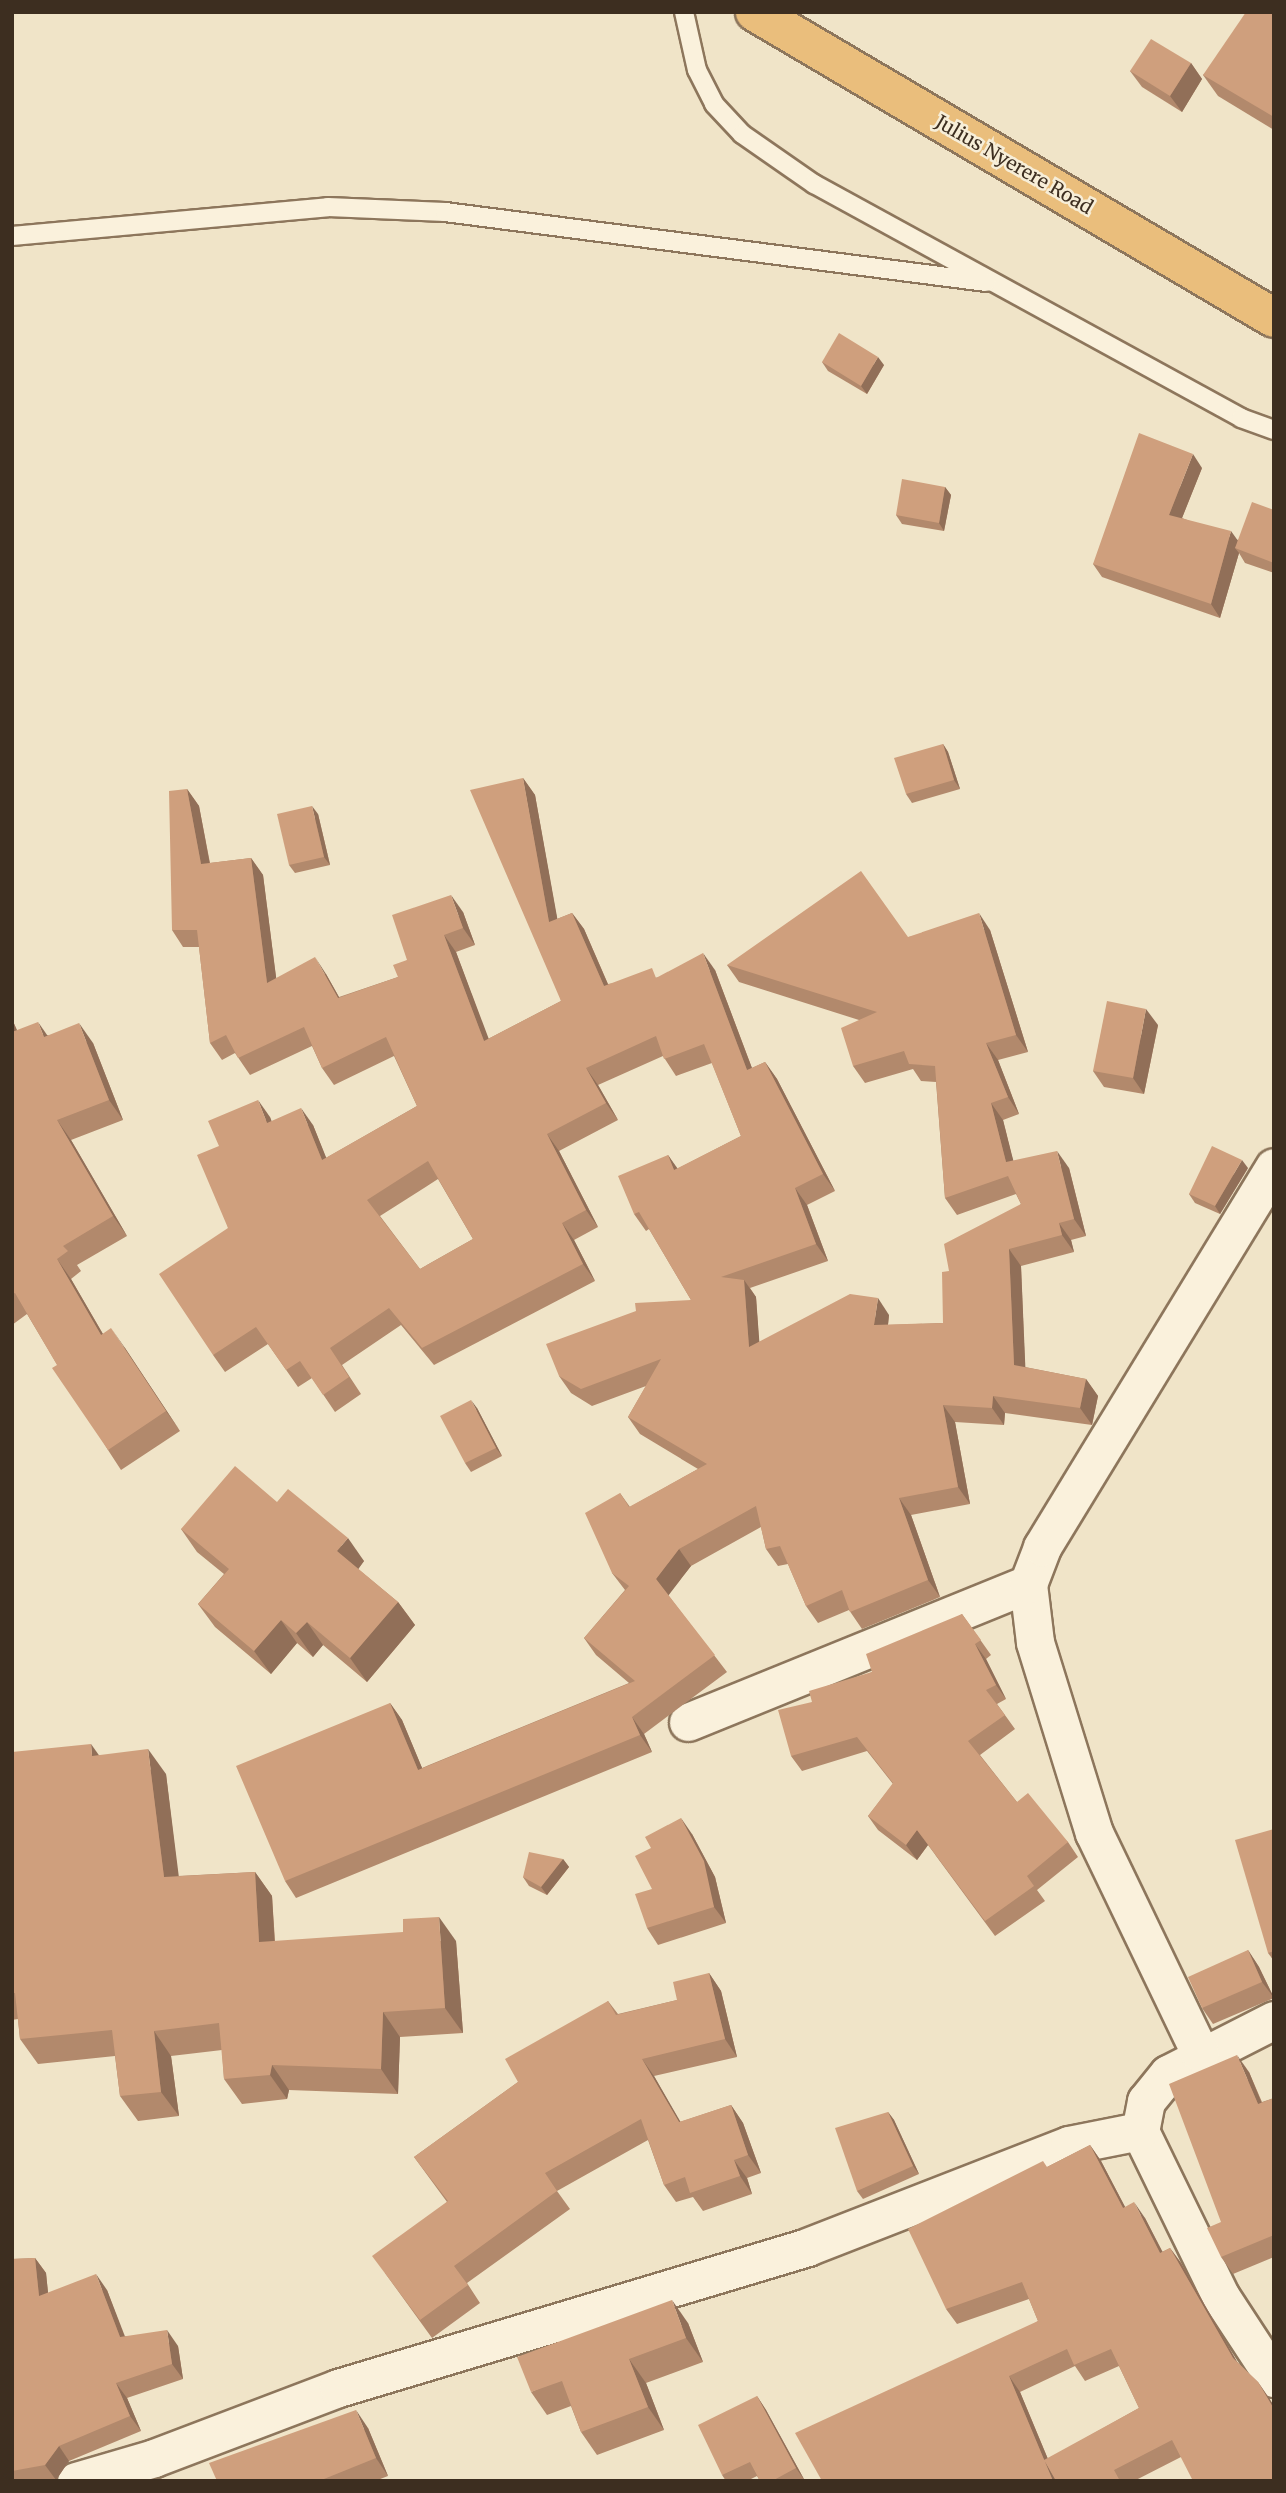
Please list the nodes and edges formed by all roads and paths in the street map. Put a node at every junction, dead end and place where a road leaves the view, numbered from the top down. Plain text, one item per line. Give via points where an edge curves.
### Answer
1 (684, 12) edge
2 (755, 12) edge
3 (12, 236) edge
4 (986, 282) junction
5 (1274, 318) edge
6 (1274, 430) edge
7 (1274, 1167) edge
8 (1028, 1584) junction
9 (688, 1722) dead end
10 (1274, 2020) edge
11 (1200, 2053) junction
12 (1140, 2131) junction
13 (1274, 2378) edge
14 (76, 2481) edge

1 - 4 lane via 697,70 714,104 742,134 814,184
2 - 5 highway, Julius Nyerere Road
3 - 4 lane via 328,207 445,212
4 - 6 lane via 1070,319 1241,418
7 - 8 street via 1042,1547
8 - 9 street
8 - 11 street via 1035,1643 1094,1833
10 - 11 street
11 - 12 street via 1168,2074 1146,2101
12 - 13 street via 1221,2297
12 - 14 street via 1069,2145 807,2247 338,2388 154,2458

